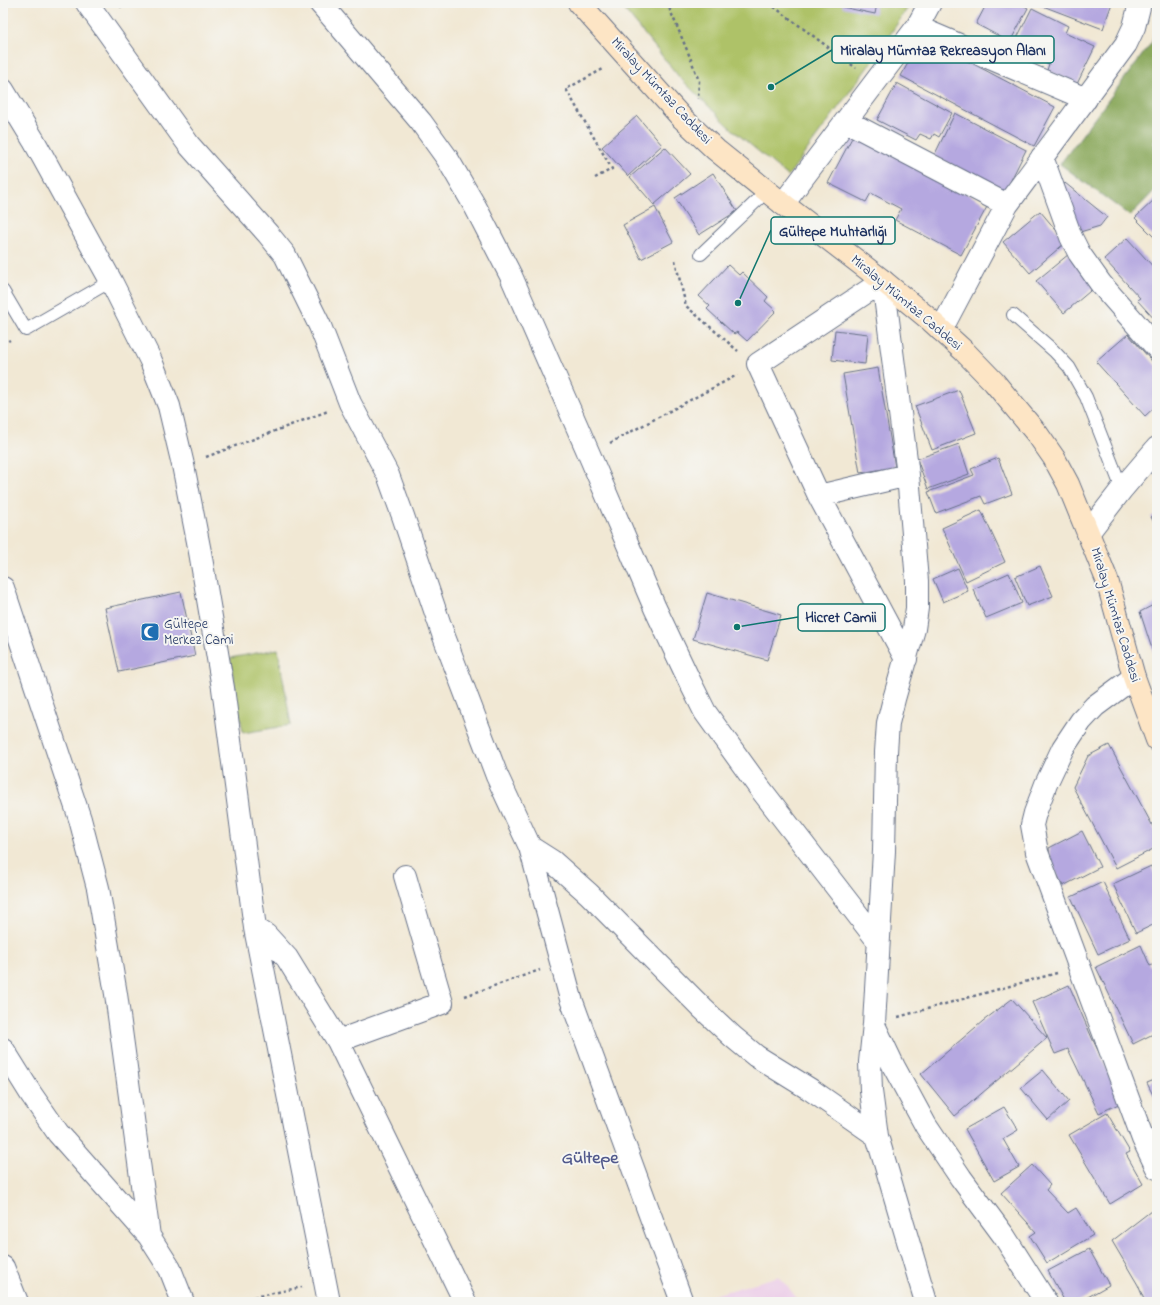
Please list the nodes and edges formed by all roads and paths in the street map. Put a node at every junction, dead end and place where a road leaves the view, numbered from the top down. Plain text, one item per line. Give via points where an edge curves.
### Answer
1 (87, 3) edge
2 (320, 3) edge
3 (579, 3) edge
4 (667, 3) edge
5 (769, 3) edge
6 (930, 3) edge
7 (1140, 3) edge
8 (917, 27) junction
9 (627, 56) junction
10 (875, 83) junction
11 (3, 90) edge
12 (1086, 99) junction
13 (846, 122) junction
14 (697, 131) junction
15 (1042, 157) junction
16 (595, 178) dead end
17 (775, 198) junction
18 (1007, 205) junction
19 (701, 254) dead end
20 (675, 260) dead end
21 (111, 281) junction
22 (882, 281) junction
23 (3, 291) edge
24 (1014, 315) dead end
25 (941, 330) junction
26 (1157, 348) edge
27 (756, 365) junction
28 (350, 403) junction
29 (1157, 448) edge
30 (589, 454) junction
31 (183, 465) junction
32 (908, 475) junction
33 (1122, 489) junction
34 (819, 496) junction
35 (1088, 533) junction
36 (3, 588) edge
37 (906, 659) junction
38 (1134, 677) junction
39 (1157, 740) edge
40 (530, 847) junction
41 (405, 876) dead end
42 (255, 928) junction
43 (878, 942) junction
44 (562, 963) junction
45 (1079, 967) junction
46 (442, 1004) junction
47 (874, 1024) junction
48 (338, 1041) junction
49 (3, 1049) edge
50 (877, 1136) junction
51 (1157, 1168) edge
52 (150, 1236) junction
53 (3, 1267) edge
54 (328, 1292) edge
55 (17, 1302) edge
56 (183, 1302) edge
57 (230, 1302) edge
58 (465, 1302) edge
59 (682, 1302) edge
60 (926, 1302) edge
61 (1046, 1302) edge

1 - 28 street via 188,145 285,255 320,326
2 - 30 street via 420,122 446,158 511,276
3 - 9 main road, Miralay Mümtaz Caddesi
4 - 14 path via 699,81
5 - 10 path
6 - 8 street
7 - 12 street via 1134,27 1126,44
8 - 10 street
8 - 12 street
9 - 14 main road, Miralay Mümtaz Caddesi via 682,118
9 - 16 path via 566,89 612,169
10 - 13 street
11 - 21 street
12 - 15 street
13 - 17 street
13 - 18 street
14 - 17 main road, Miralay Mümtaz Caddesi via 716,150
15 - 18 street
15 - 26 street via 1079,253 1101,284
17 - 19 lane
17 - 22 main road, Miralay Mümtaz Caddesi
18 - 25 street
20 - 27 path via 686,306
21 - 23 lane via 26,330
21 - 31 street via 154,367 169,406
22 - 25 main road, Miralay Mümtaz Caddesi
22 - 27 street
22 - 32 street
24 - 33 lane via 1069,367 1086,397
25 - 35 main road, Miralay Mümtaz Caddesi via 994,382 1038,435 1068,484
27 - 30 path
27 - 34 street
28 - 31 path
28 - 40 street via 388,475 443,634 497,776
29 - 33 street
30 - 43 street via 655,608 705,712
31 - 42 street via 223,688
32 - 34 street
32 - 37 street via 917,608
33 - 35 street
34 - 37 street
35 - 38 main road, Miralay Mümtaz Caddesi via 1107,580
36 - 52 street via 80,819 98,888 116,994
37 - 43 street via 888,723
38 - 39 main road, Miralay Mümtaz Caddesi
38 - 45 street via 1094,706 1081,721 1046,784 1032,824 1037,852
40 - 44 street
40 - 50 street via 589,894 733,1037 756,1056
41 - 46 street
42 - 48 street via 266,935 287,958
42 - 54 street
43 - 47 street
44 - 46 path
44 - 59 street via 571,1000
45 - 47 path
45 - 51 street via 1143,1139
46 - 48 street
47 - 50 street via 870,1062
47 - 61 street via 926,1126 1004,1236
48 - 58 street
49 - 52 street via 58,1133
50 - 60 street
52 - 56 street via 170,1269
53 - 55 street
54 - 57 path

